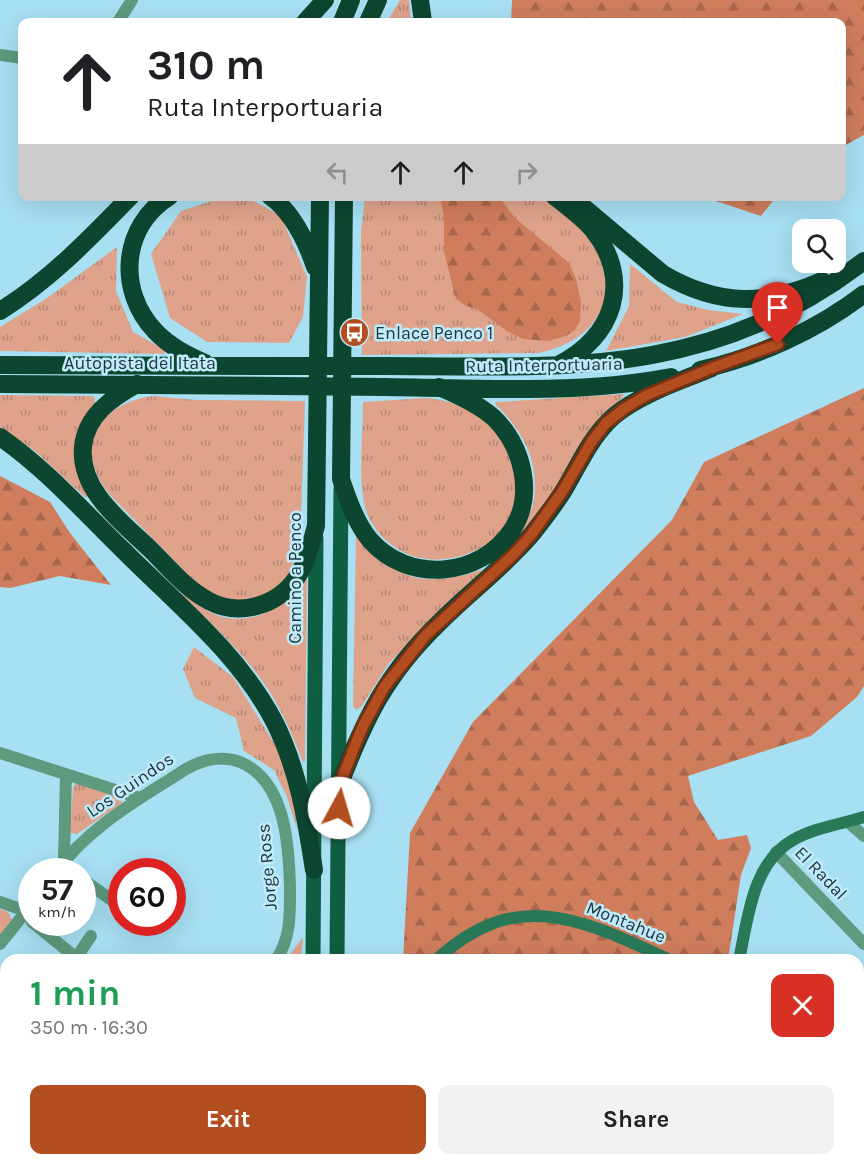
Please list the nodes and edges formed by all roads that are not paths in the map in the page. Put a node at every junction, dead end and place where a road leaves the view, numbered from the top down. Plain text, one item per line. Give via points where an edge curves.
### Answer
1 (132, 0) edge
2 (325, 0) edge
3 (351, 0) edge
4 (378, 0) edge
5 (420, 0) edge
6 (121, 18) edge
7 (309, 18) edge
8 (344, 18) edge
9 (370, 18) edge
10 (422, 18) edge
11 (0, 55) edge
12 (18, 57) edge
13 (126, 201) edge
14 (164, 201) edge
15 (276, 201) edge
16 (320, 201) edge
17 (560, 201) edge
18 (576, 201) edge
19 (345, 202) edge
20 (864, 260) edge
21 (319, 281) junction
22 (864, 294) edge
23 (0, 311) edge
24 (0, 365) edge
25 (213, 366) junction
26 (386, 366) joint
27 (553, 367) junction
28 (712, 368) junction
29 (0, 384) edge
30 (137, 384) junction
31 (385, 387) joint
32 (439, 387) junction
33 (0, 437) edge
34 (341, 479) junction
35 (316, 526) junction
36 (0, 753) edge
37 (226, 759) joint
38 (66, 774) junction
39 (339, 786) junction
40 (140, 798) junction
41 (864, 817) edge
42 (848, 822) junction
43 (864, 836) edge
44 (776, 852) junction
45 (61, 858) edge
46 (67, 858) edge
47 (314, 870) junction
48 (0, 902) edge
49 (18, 910) edge
50 (18, 926) edge
51 (52, 936) edge
52 (91, 936) dead end
53 (0, 944) edge
54 (864, 944) edge
55 (72, 954) edge
56 (80, 954) edge
57 (279, 954) edge
58 (313, 954) edge
59 (337, 954) edge
60 (443, 954) edge
61 (656, 954) edge
62 (740, 954) edge

1 - 6 street
2 - 7 highway
3 - 8 highway
4 - 9 highway
5 - 10 highway
11 - 12 street
13 - 23 highway via 58,268
14 - 25 highway via 136,233 129,263 131,284 144,316 160,336 184,354
15 - 21 highway via 303,235
16 - 21 highway, Camino a Penco
17 - 27 highway via 585,221 601,242 612,271 614,293 610,314 600,331 576,354
18 - 20 highway via 663,274 721,298 779,296
19 - 34 highway
20 - 27 highway, Ruta Interportuaria via 787,310 707,343 644,358
21 - 35 highway, Camino a Penco
22 - 28 highway, Ruta Interportuaria via 785,340
24 - 25 highway, Autopista del Itata
25 - 26 highway, Autopista del Itata, bridge
26 - 27 highway, Ruta Interportuaria
28 - 32 highway, Ruta Interportuaria via 650,381 579,388
28 - 39 highway via 636,401 606,423 531,535 398,668 363,726
29 - 30 highway, Autopista del Itata
30 - 31 highway, Autopista del Itata, bridge
30 - 35 highway via 102,407 91,421 83,445 84,466 101,500 193,591 233,609 277,597 300,572
31 - 32 highway, Ruta Interportuaria
32 - 34 highway via 494,419 510,437 520,460 525,491 521,512 511,532 496,548 469,564 447,570 423,570 399,562 379,549 364,531
33 - 47 highway via 46,474 251,683 292,763
34 - 39 main road
35 - 47 main road, Camino a Penco
36 - 38 street
37 - 40 street, Los Guindos via 193,765
37 - 57 street, Jorge Ross via 244,764 259,775 271,790 281,814 289,859 290,915 287,938
38 - 40 street
38 - 45 street, Los Guindos
39 - 59 main road
40 - 46 street, Los Guindos via 98,827
41 - 42 street
42 - 43 street
42 - 44 street via 800,836
44 - 54 street, El Radal
44 - 62 street via 752,898
47 - 58 main road, Camino a Penco
48 - 49 street
50 - 53 street
51 - 55 street
52 - 56 street
60 - 61 street, Montahue via 488,925 537,915 593,926

